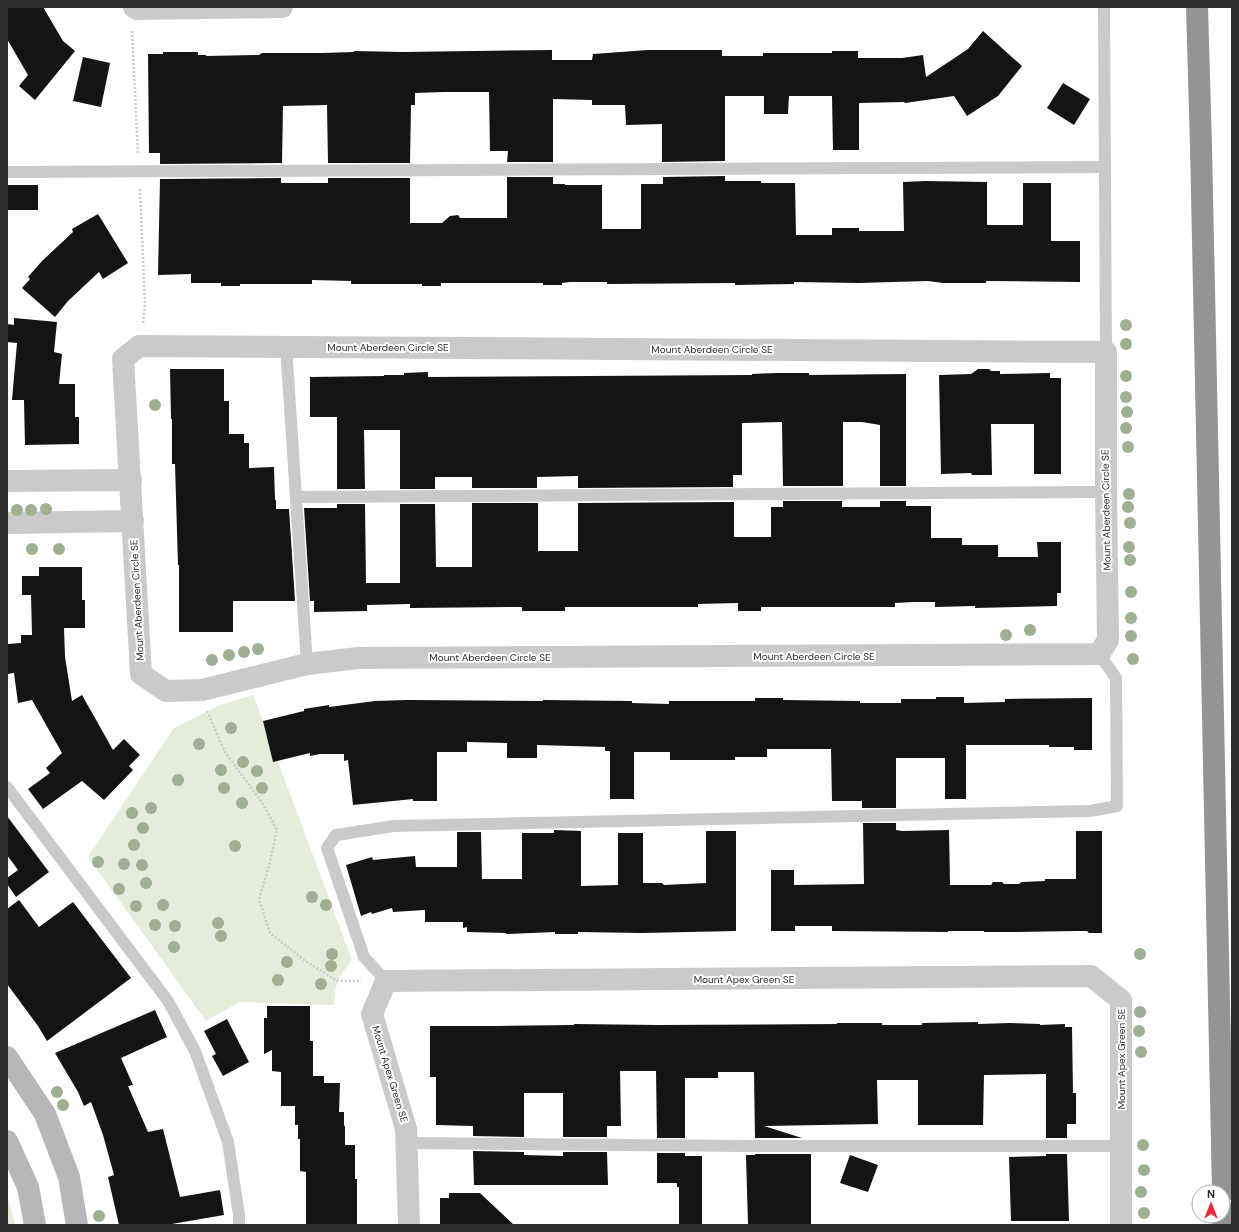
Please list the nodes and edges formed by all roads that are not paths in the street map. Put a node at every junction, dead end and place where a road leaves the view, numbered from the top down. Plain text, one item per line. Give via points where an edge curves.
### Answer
1 (134, 7) edge
2 (282, 7) edge
3 (1104, 7) edge
4 (1197, 7) edge
5 (1105, 168) junction
6 (7, 172) edge
7 (286, 346) junction
8 (1106, 352) junction
9 (131, 480) junction
10 (7, 481) edge
11 (1106, 492) junction
12 (296, 497) junction
13 (133, 521) junction
14 (7, 523) edge
15 (1099, 654) junction
16 (307, 664) junction
17 (7, 787) edge
18 (386, 982) junction
19 (7, 1057) edge
20 (7, 1141) edge
21 (407, 1142) junction
22 (1121, 1146) junction
23 (1223, 1184) edge
24 (35, 1225) edge
25 (78, 1225) edge
26 (239, 1225) edge
27 (409, 1225) edge
28 (1121, 1225) edge

1 - 2 street
3 - 5 lane
4 - 23 highway
5 - 6 lane
5 - 8 lane
7 - 8 street, Mount Aberdeen Circle SE
7 - 9 street, Mount Aberdeen Circle SE via 139,346 123,360
7 - 12 lane
8 - 11 street, Mount Aberdeen Circle SE
9 - 10 street
9 - 13 street, Mount Aberdeen Circle SE
11 - 12 lane
11 - 15 street, Mount Aberdeen Circle SE via 1108,640
12 - 16 lane
13 - 14 street
13 - 16 street, Mount Aberdeen Circle SE via 141,674 166,691 202,690
15 - 16 street, Mount Aberdeen Circle SE via 366,658
15 - 18 lane via 1116,678 1117,806 1090,811 394,826 336,836 327,848 364,957
17 - 26 lane via 168,1001 195,1051 228,1142
18 - 21 street, Mount Apex Green SE via 372,1014 406,1129
18 - 22 street, Mount Apex Green SE via 1091,976 1121,1000
19 - 25 street via 45,1114 69,1177
20 - 24 street via 28,1187
21 - 22 lane via 745,1146
21 - 27 street, Mount Apex Green SE
22 - 28 street, Mount Apex Green SE

